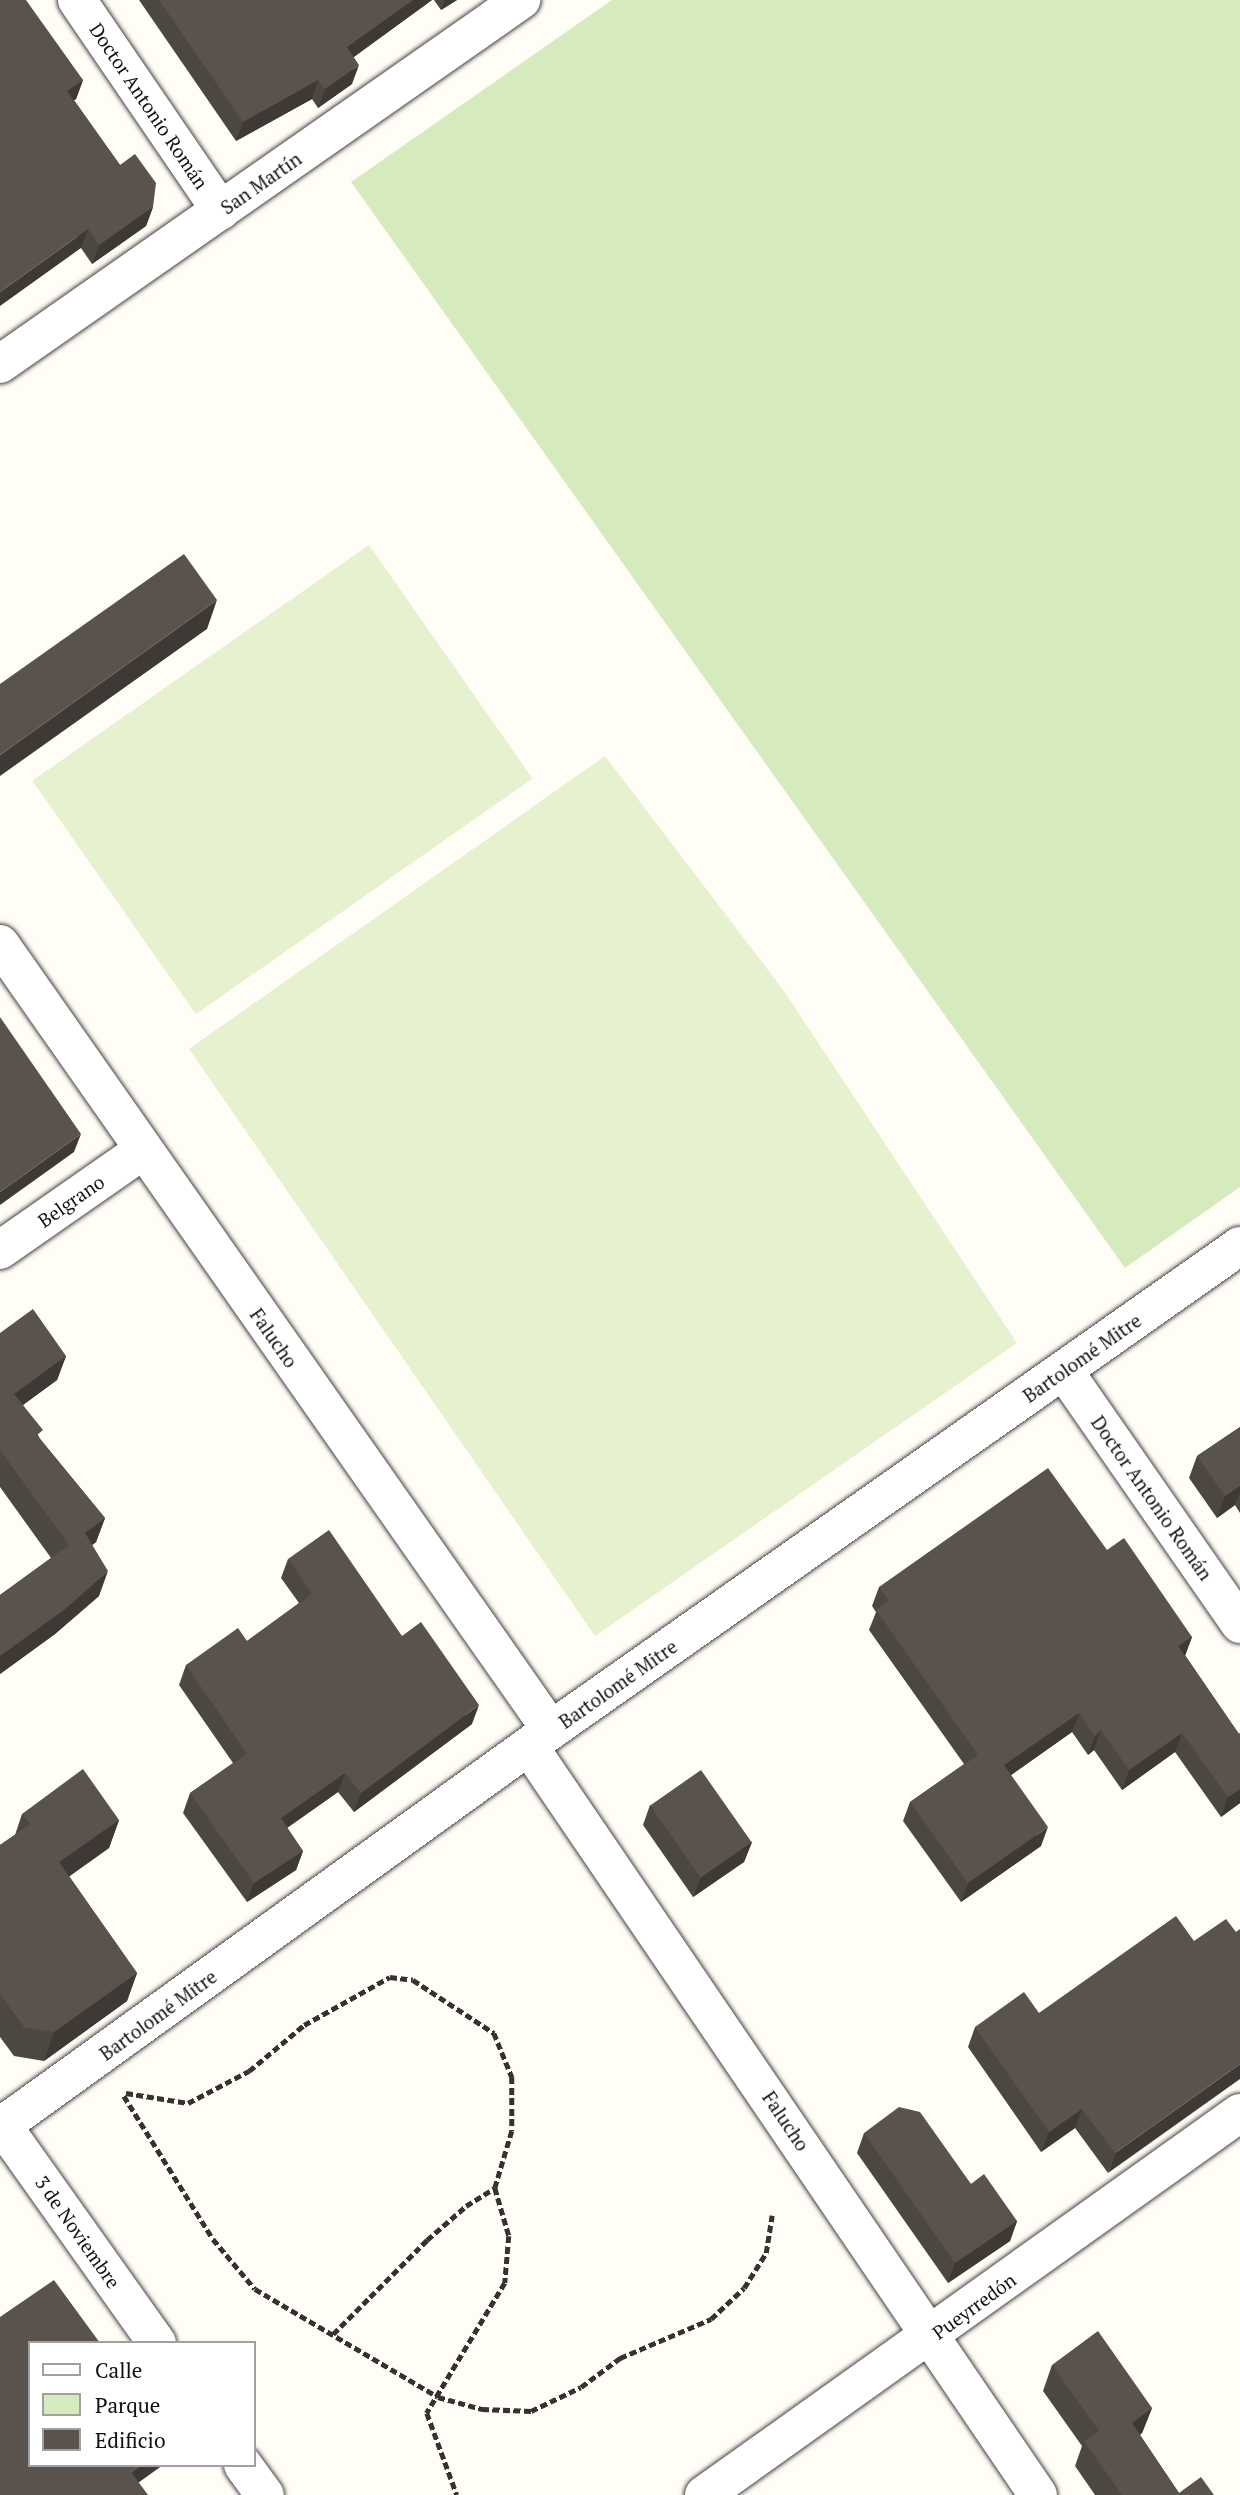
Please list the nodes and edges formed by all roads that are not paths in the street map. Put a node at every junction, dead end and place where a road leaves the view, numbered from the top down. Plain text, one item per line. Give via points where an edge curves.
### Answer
1 (77, 0) edge
2 (521, 0) edge
3 (221, 211) junction
4 (0, 364) edge
5 (0, 944) edge
6 (142, 1151) junction
7 (1240, 1246) edge
8 (0, 1250) edge
9 (1064, 1371) junction
10 (1240, 1624) edge
11 (541, 1739) junction
12 (1240, 2113) edge
13 (1, 2125) edge
14 (933, 2336) junction
15 (156, 2341) edge
16 (244, 2467) edge
17 (265, 2495) edge
18 (704, 2495) edge
19 (1038, 2495) edge

1 - 3 street, Doctor Antonio Román
2 - 3 street, San Martín
3 - 4 street, San Martín
5 - 6 street, Falucho
6 - 8 street, Belgrano
6 - 11 street, Falucho
7 - 9 street, Bartolomé Mitre
9 - 10 street, Doctor Antonio Román
9 - 11 street, Bartolomé Mitre
11 - 13 street, Bartolomé Mitre
11 - 14 street, Falucho
12 - 14 street, Pueyrredón
13 - 15 street, 3 de Noviembre
14 - 18 street, Pueyrredón
14 - 19 street, Falucho
16 - 17 street

